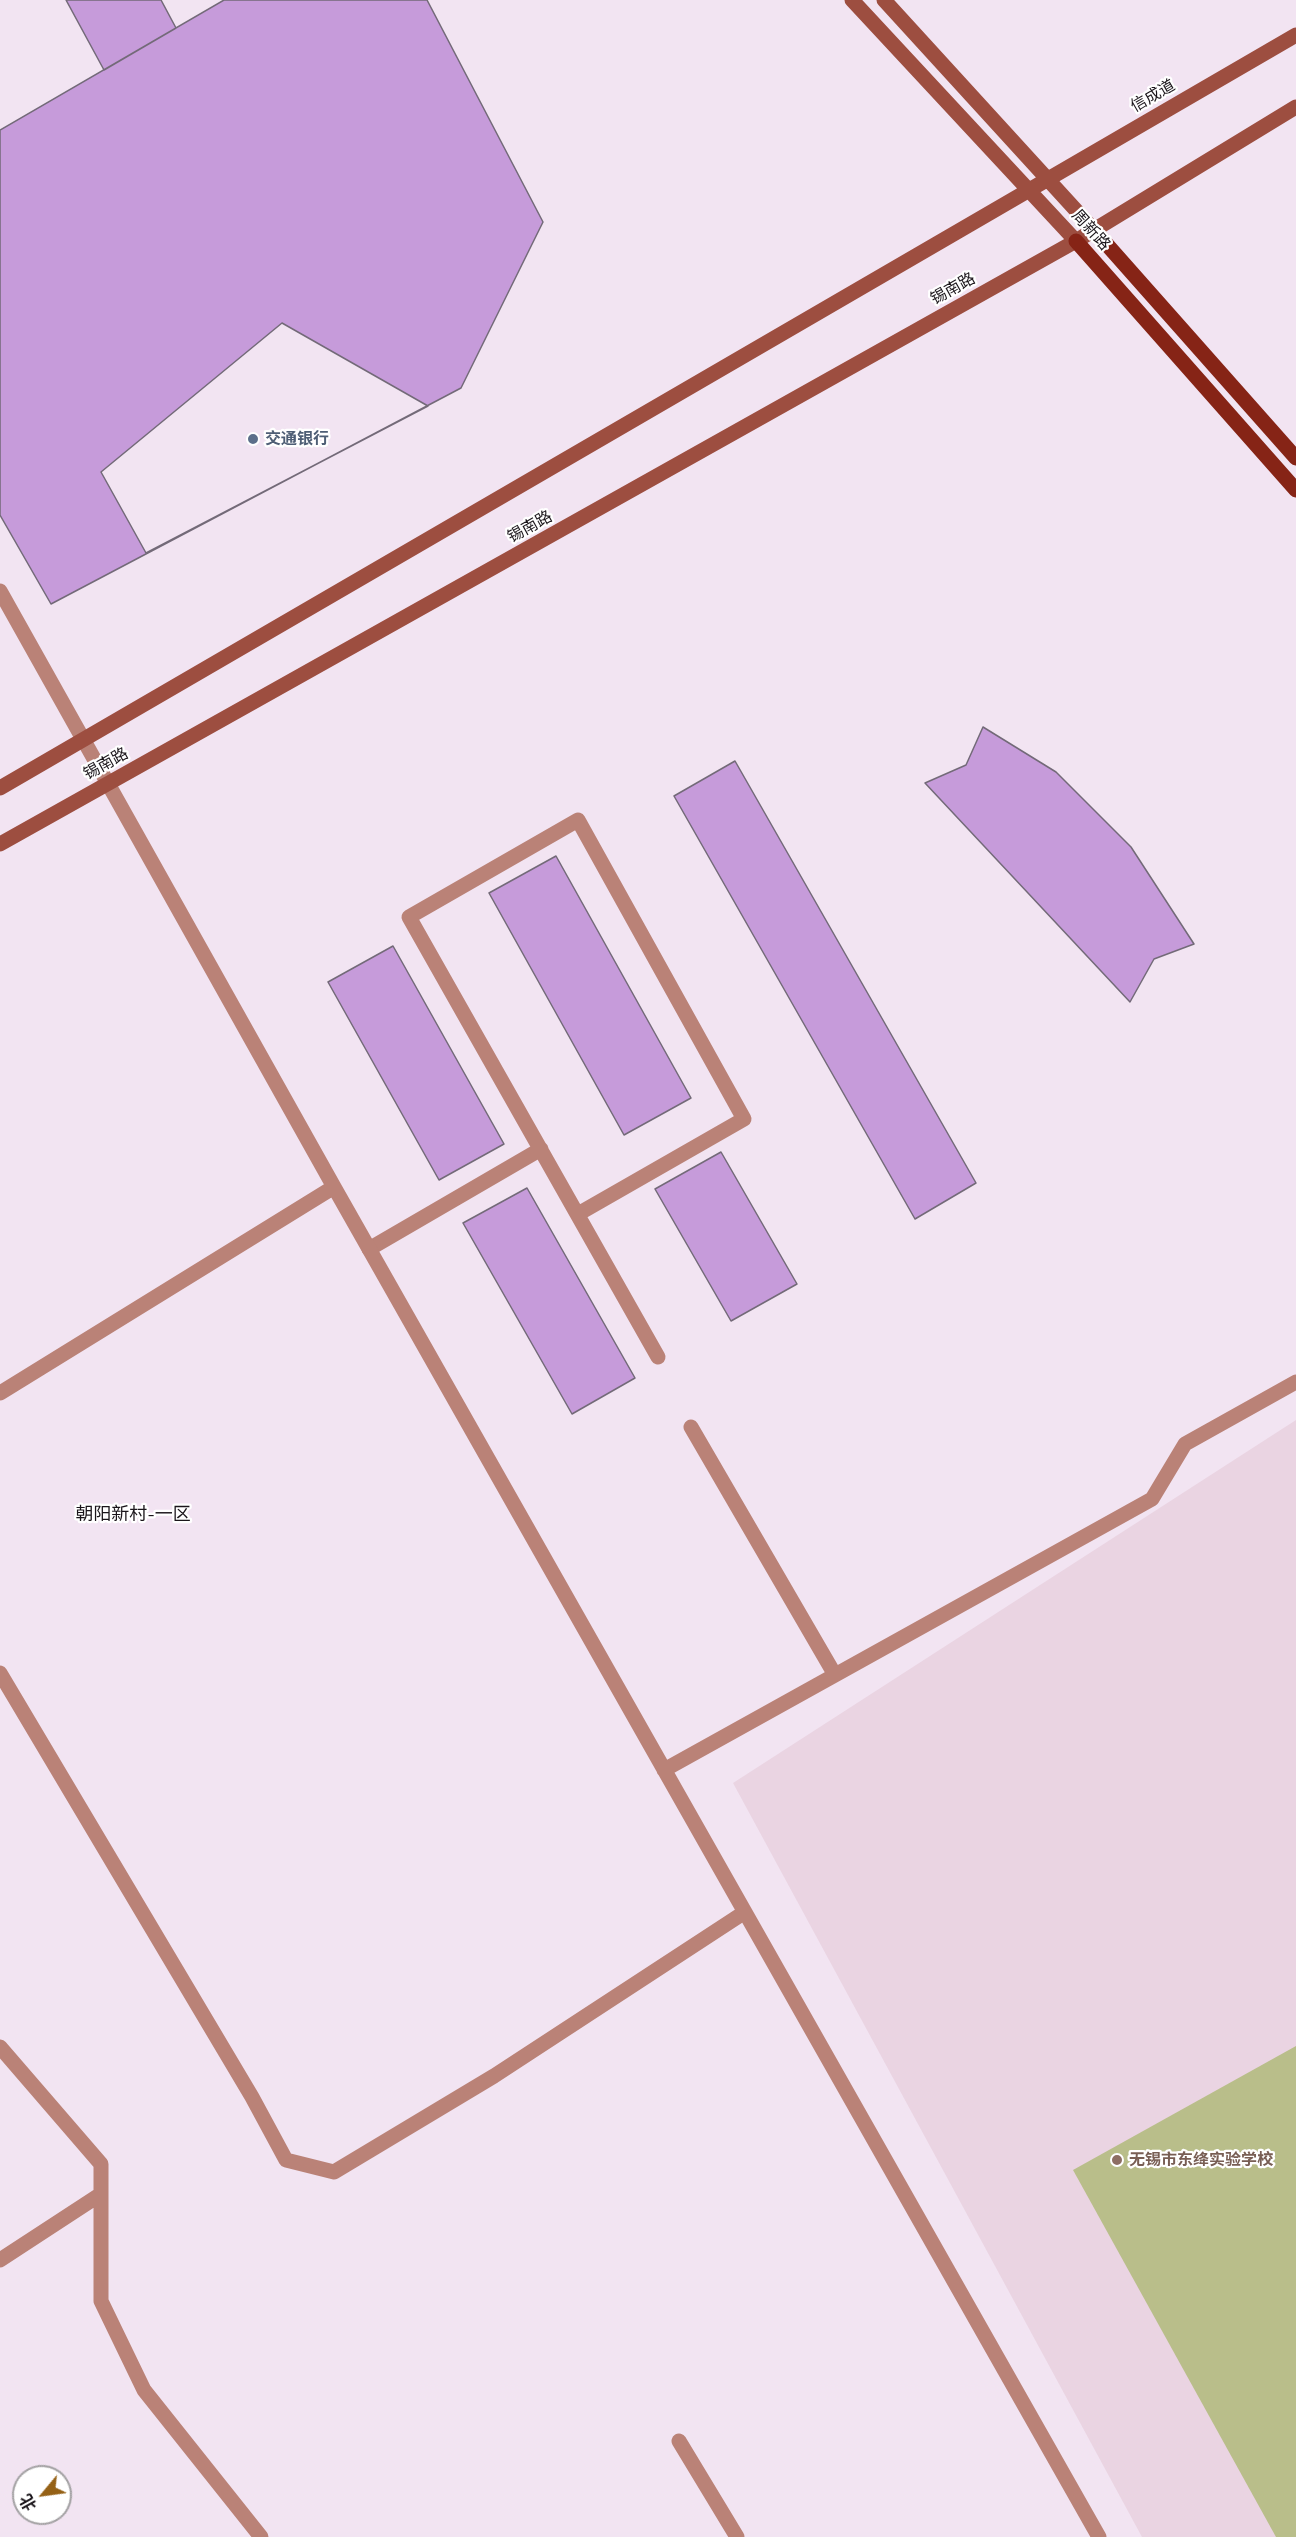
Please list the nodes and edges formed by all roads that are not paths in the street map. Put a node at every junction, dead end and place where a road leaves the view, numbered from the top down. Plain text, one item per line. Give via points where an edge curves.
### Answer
1 (852, 0) edge
2 (884, 0) edge
3 (1296, 35) edge
4 (1296, 107) edge
5 (1047, 178) junction
6 (1030, 189) junction
7 (1094, 230) junction
8 (1076, 241) junction
9 (1296, 458) edge
10 (1296, 490) edge
11 (0, 591) edge
12 (82, 741) junction
13 (110, 783) junction
14 (0, 788) edge
15 (0, 844) edge
16 (541, 1149) junction
17 (334, 1187) junction
18 (578, 1214) junction
19 (369, 1249) junction
20 (658, 1357) dead end
21 (1296, 1382) edge
22 (0, 1393) edge
23 (691, 1427) dead end
24 (0, 1673) edge
25 (835, 1675) junction
26 (664, 1770) junction
27 (745, 1912) junction
28 (0, 2047) edge
29 (101, 2194) junction
30 (0, 2260) edge
31 (679, 2441) dead end
32 (261, 2537) edge
33 (738, 2537) edge
34 (1100, 2537) edge

1 - 6 street, 周新路
2 - 5 street, 周新路
3 - 5 street, 信成道
4 - 7 street
5 - 6 street, 信成道
5 - 7 street, 周新路
6 - 8 street, 周新路
6 - 12 street, 锡南路
7 - 8 street
7 - 9 main road, 周新路
8 - 10 main road, 周新路
8 - 13 street, 锡南路
11 - 12 street
12 - 13 street
12 - 14 street, 锡南路
13 - 15 street, 锡南路
13 - 17 street
16 - 18 street
16 - 18 street via 409,917 578,820 744,1119
16 - 19 street
17 - 19 street
17 - 22 street
18 - 20 street
19 - 26 street
21 - 25 street via 1185,1444 1152,1499
23 - 25 street
24 - 27 street via 286,2160 334,2172 494,2076
25 - 26 street
26 - 27 street
27 - 34 street
28 - 29 street via 101,2164
29 - 30 street
29 - 32 street via 101,2301 144,2390
31 - 33 street

